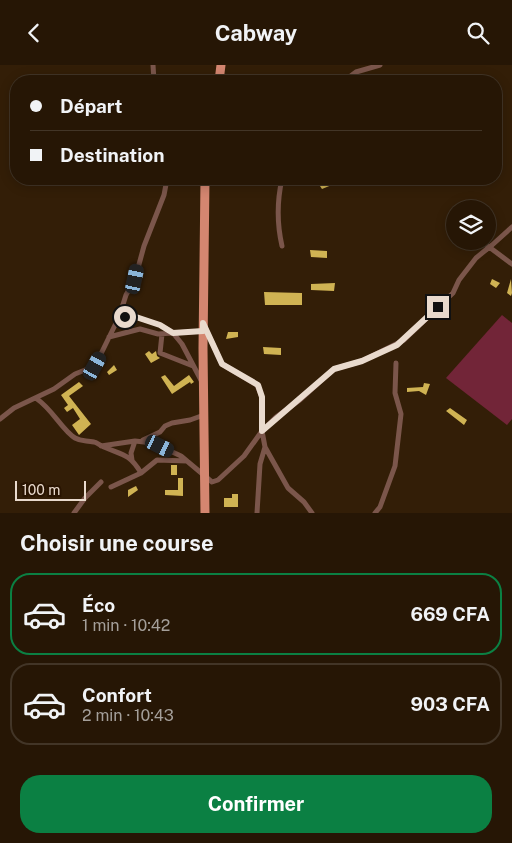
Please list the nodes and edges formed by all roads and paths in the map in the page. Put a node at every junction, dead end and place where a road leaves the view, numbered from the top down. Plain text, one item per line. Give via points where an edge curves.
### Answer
1 (380, 65) edge
2 (352, 75) edge
3 (166, 185) edge
4 (205, 185) edge
5 (280, 185) edge
6 (512, 227) edge
7 (282, 247) dead end
8 (493, 250) edge
9 (512, 264) edge
10 (120, 317) junction
11 (203, 327) junction
12 (173, 333) junction
13 (162, 334) junction
14 (109, 337) junction
15 (396, 363) dead end
16 (193, 366) junction
17 (203, 385) junction
18 (38, 399) junction
19 (204, 415) junction
20 (0, 419) edge
21 (262, 431) junction
22 (135, 441) junction
23 (142, 441) junction
24 (101, 446) junction
25 (265, 447) junction
26 (132, 460) junction
27 (187, 461) junction
28 (141, 473) junction
29 (204, 477) junction
30 (101, 482) dead end
31 (111, 487) dead end
32 (74, 513) edge
33 (205, 513) edge
34 (257, 513) edge
35 (312, 513) edge
36 (375, 513) edge

1 - 2 street
3 - 10 street
4 - 11 main road
5 - 7 street via 278,224
6 - 21 street via 476,258 453,293 404,340 362,361 334,369
8 - 9 street
10 - 12 street via 136,317
10 - 14 street
11 - 12 street
11 - 17 main road
11 - 21 street via 222,364 258,385 262,397
12 - 13 street
12 - 16 street
13 - 14 street via 140,329
13 - 16 street via 160,353
14 - 18 street via 95,366 74,374
15 - 36 street via 395,393 401,414 395,466
16 - 17 street
17 - 19 main road
18 - 20 street via 14,408
18 - 24 street via 74,437 83,442 94,441
19 - 23 street via 172,423
19 - 29 main road
21 - 25 street
21 - 29 street via 244,456 218,479 212,482
22 - 23 street
22 - 24 street
22 - 26 street
23 - 27 street via 160,446
24 - 26 street via 122,452
25 - 34 street via 260,464
25 - 35 street via 288,488
26 - 28 street
27 - 28 street via 157,460
27 - 29 street
28 - 31 street
29 - 33 main road
30 - 32 street

